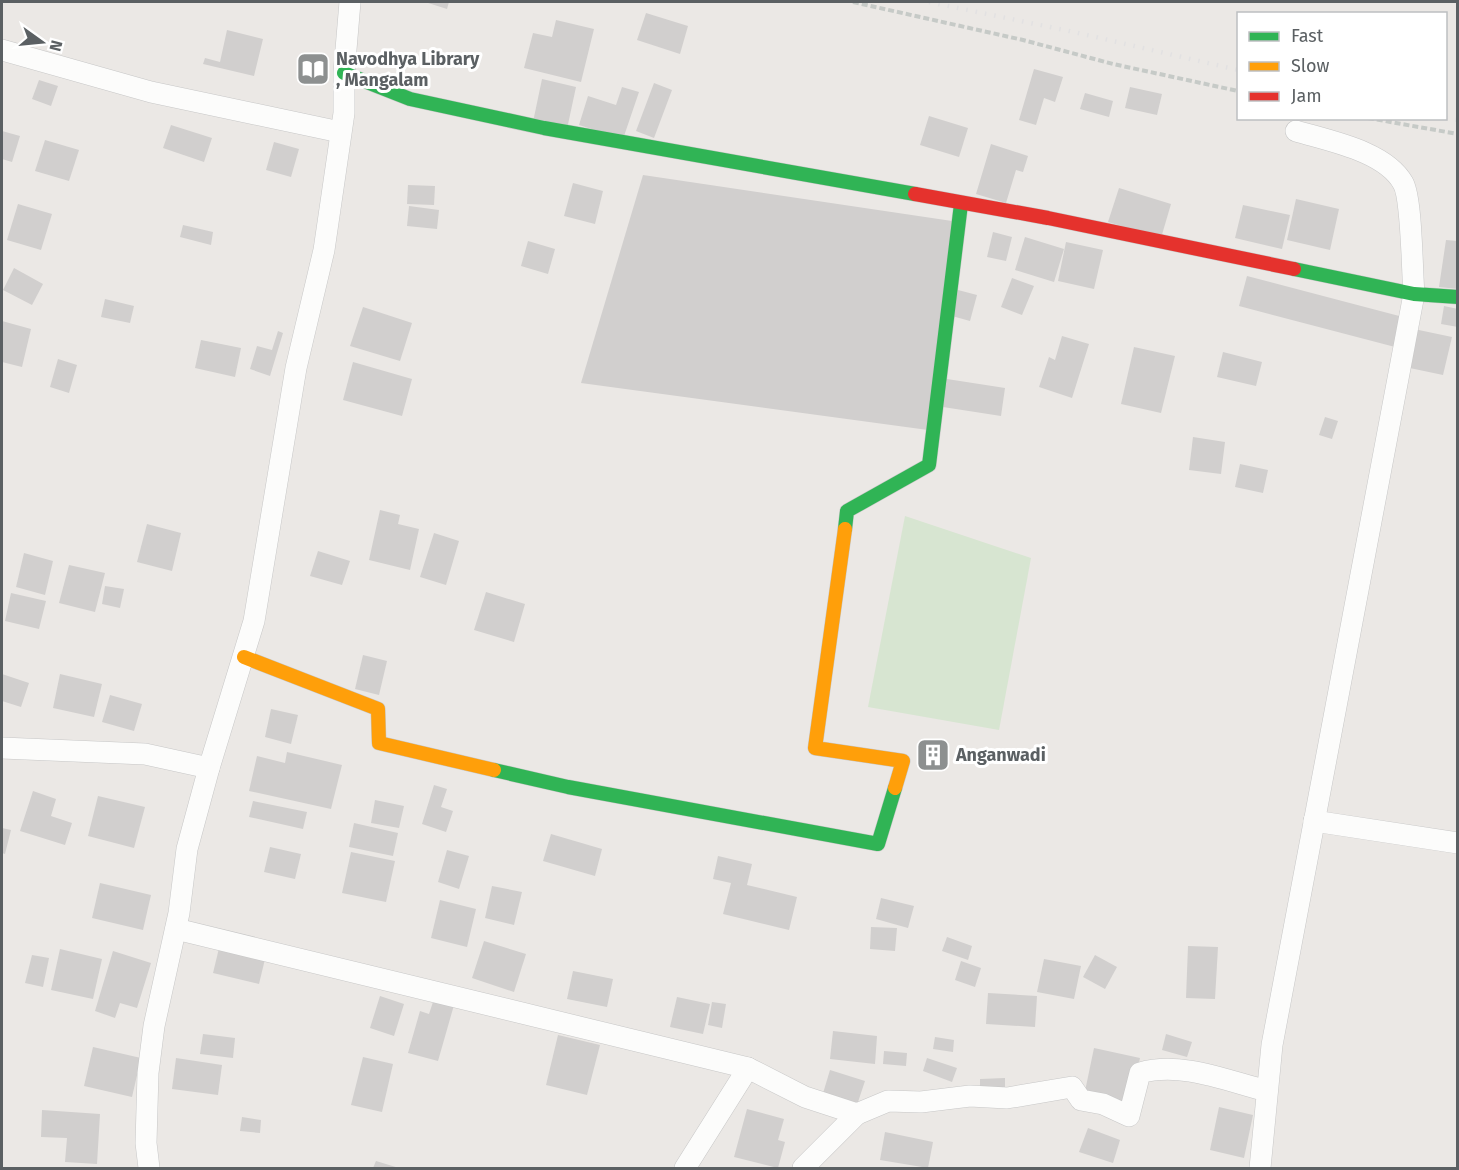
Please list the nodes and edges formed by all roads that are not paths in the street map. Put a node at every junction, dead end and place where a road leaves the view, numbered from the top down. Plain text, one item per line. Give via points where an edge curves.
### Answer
1 (350, 2) edge
2 (2, 50) edge
3 (344, 74) junction
4 (1296, 131) dead end
5 (340, 132) junction
6 (961, 204) junction
7 (1414, 294) junction
8 (1458, 297) edge
9 (244, 657) junction
10 (2, 748) edge
11 (209, 768) junction
12 (1314, 821) junction
13 (1458, 843) edge
14 (176, 929) junction
15 (748, 1068) junction
16 (1267, 1091) junction
17 (856, 1114) junction
18 (149, 1168) edge
19 (685, 1168) edge
20 (803, 1168) edge
21 (1260, 1168) edge

1 - 3 street
2 - 5 street via 151,92
3 - 5 street
3 - 6 street via 428,103 555,130
4 - 7 street via 1370,154 1404,184
5 - 9 street via 324,250 297,368 254,621
6 - 7 street via 1048,218
6 - 9 street via 929,465 847,511 815,748 903,761 878,844 568,787 379,743 378,709
7 - 8 street
7 - 12 street
9 - 11 street
10 - 11 street via 145,754
11 - 14 street via 187,849
12 - 13 street
12 - 16 street
14 - 15 street
14 - 18 street via 154,1026 148,1073
15 - 17 street via 805,1097
15 - 19 street
16 - 17 street via 1196,1072 1153,1069 1140,1073 1129,1116 1103,1104 1081,1100 1072,1087 1007,1098 888,1101
16 - 21 street
17 - 20 street

